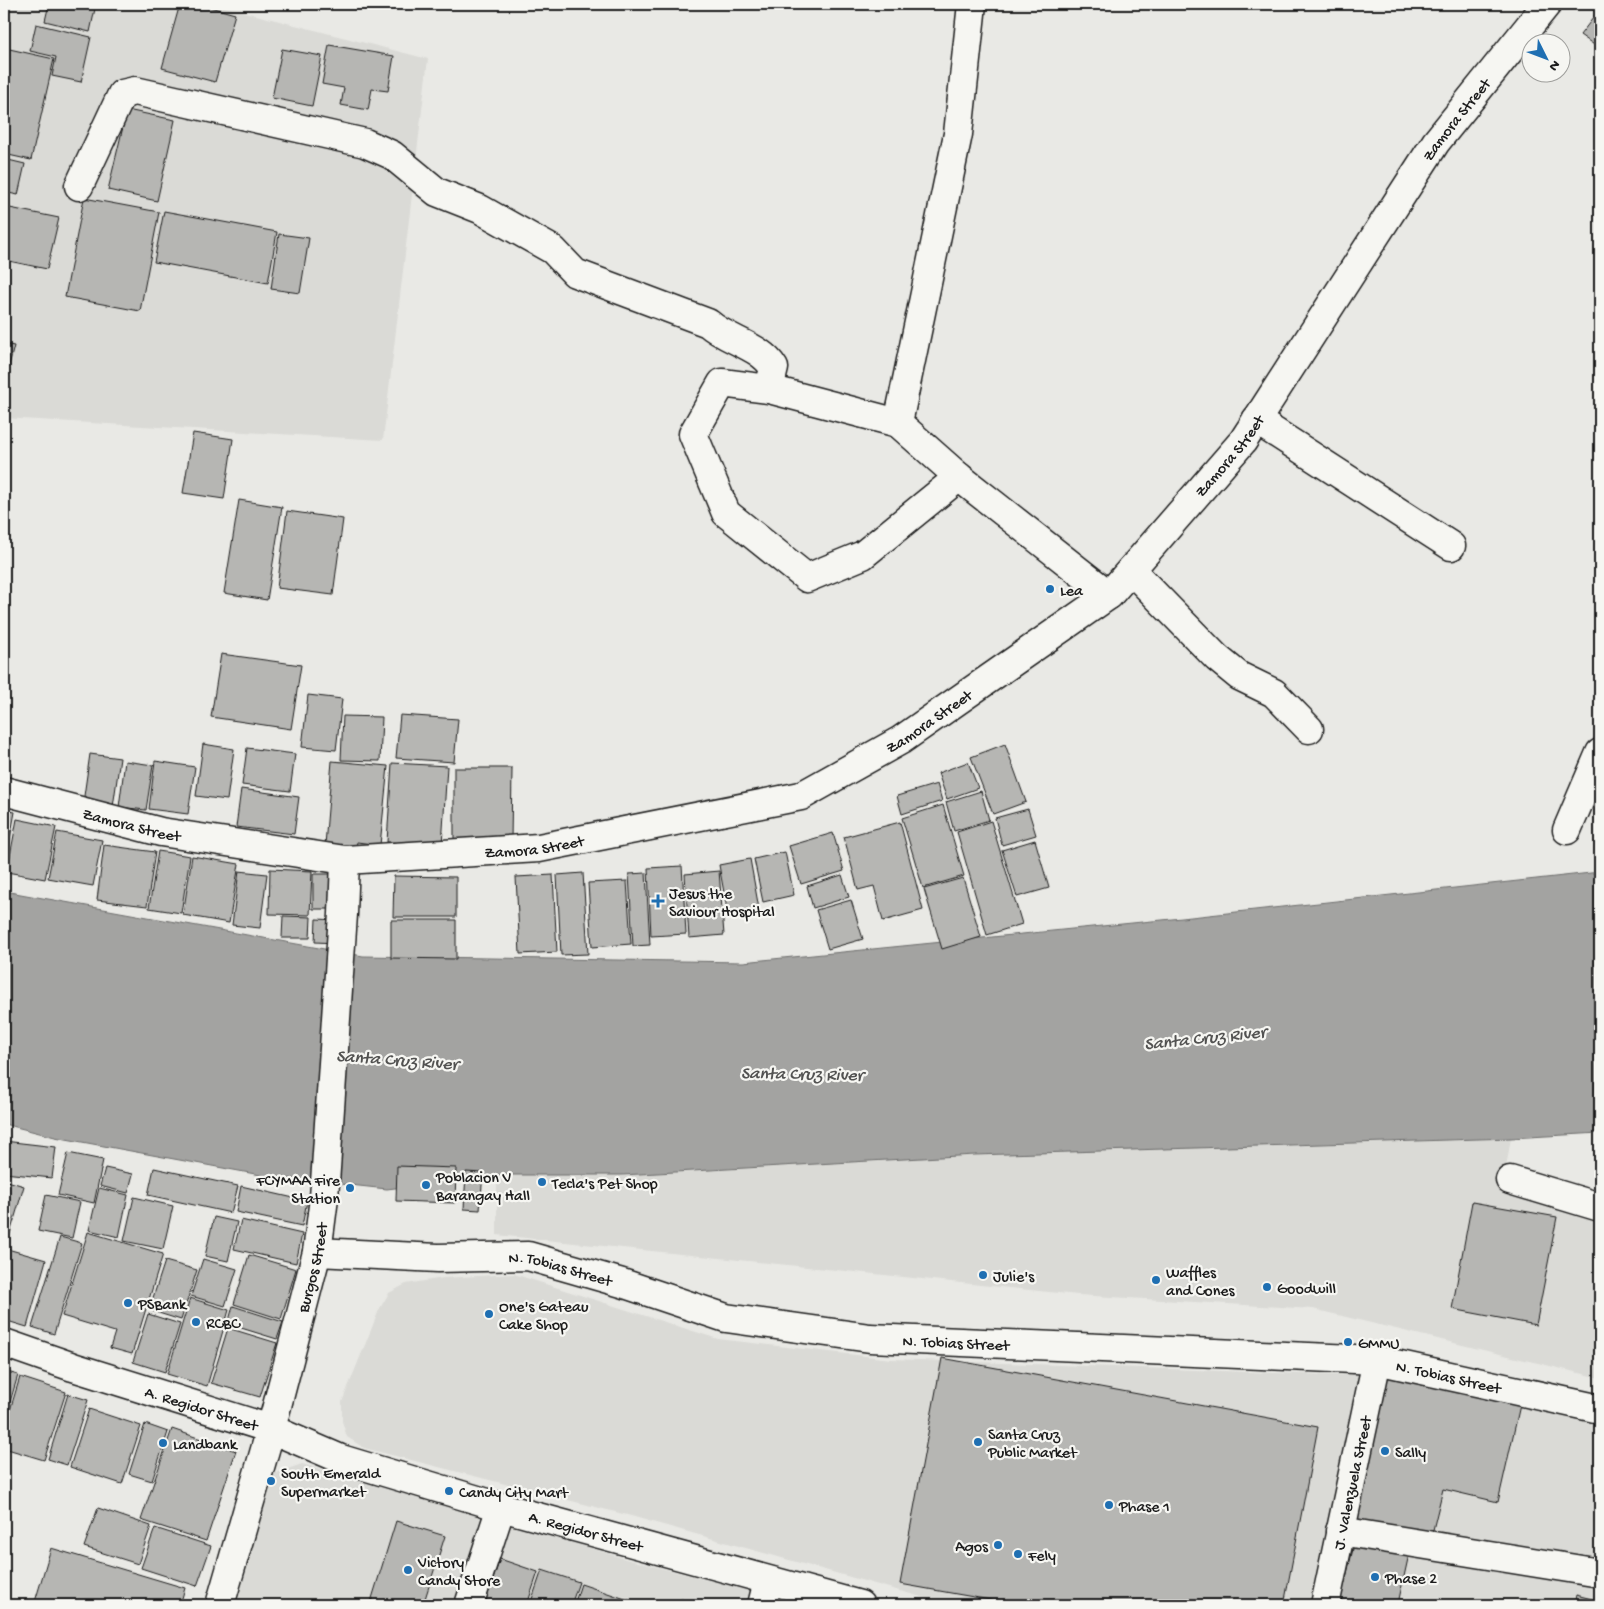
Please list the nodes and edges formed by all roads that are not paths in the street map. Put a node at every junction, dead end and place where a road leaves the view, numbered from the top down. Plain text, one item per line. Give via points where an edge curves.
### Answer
1 (972, 4) edge
2 (1547, 4) edge
3 (79, 186) dead end
4 (768, 389) junction
5 (1256, 420) junction
6 (898, 423) junction
7 (960, 477) junction
8 (1451, 546) dead end
9 (1131, 570) junction
10 (1110, 594) junction
11 (1308, 729) dead end
12 (1600, 753) edge
13 (4, 792) edge
14 (1567, 830) dead end
15 (345, 860) junction
16 (1510, 1180) dead end
17 (1600, 1207) edge
18 (317, 1252) junction
19 (4, 1343) edge
20 (1376, 1360) junction
21 (1600, 1409) edge
22 (271, 1429) junction
23 (501, 1507) junction
24 (1340, 1531) junction
25 (1600, 1573) edge
26 (766, 1593) edge
27 (220, 1605) edge
28 (469, 1605) edge
29 (860, 1605) edge
30 (1324, 1605) edge

1 - 6 street via 958,134
2 - 5 street, Zamora Street via 1436,142
3 - 4 street via 122,94 135,91 366,143 392,155 438,192 480,209 553,250 575,273 708,323 718,332 767,356 774,368
4 - 6 street
4 - 7 street via 722,382 693,434 726,513 807,578 863,555
5 - 8 street
5 - 9 street, Zamora Street via 1243,440
6 - 7 street
7 - 10 street
9 - 10 street, Zamora Street
9 - 11 street via 1217,658 1239,676 1274,693
10 - 15 street, Zamora Street via 901,740 801,796 539,848
12 - 14 street
13 - 15 street, Zamora Street via 161,832
15 - 18 street, Burgos Street via 324,1198
16 - 17 street
18 - 20 street, N. Tobias Street via 438,1258 528,1256 726,1318 870,1338
18 - 22 street, Burgos Street
19 - 22 street, A. Regidor Street
20 - 21 street, N. Tobias Street
20 - 24 street, J. Valenzuela Street
22 - 23 street, A. Regidor Street via 341,1459
22 - 27 street, Burgos Street
23 - 26 street, A. Regidor Street
23 - 28 street
24 - 25 street
24 - 30 street, J. Valenzuela Street
26 - 29 street, A. Regidor Street

